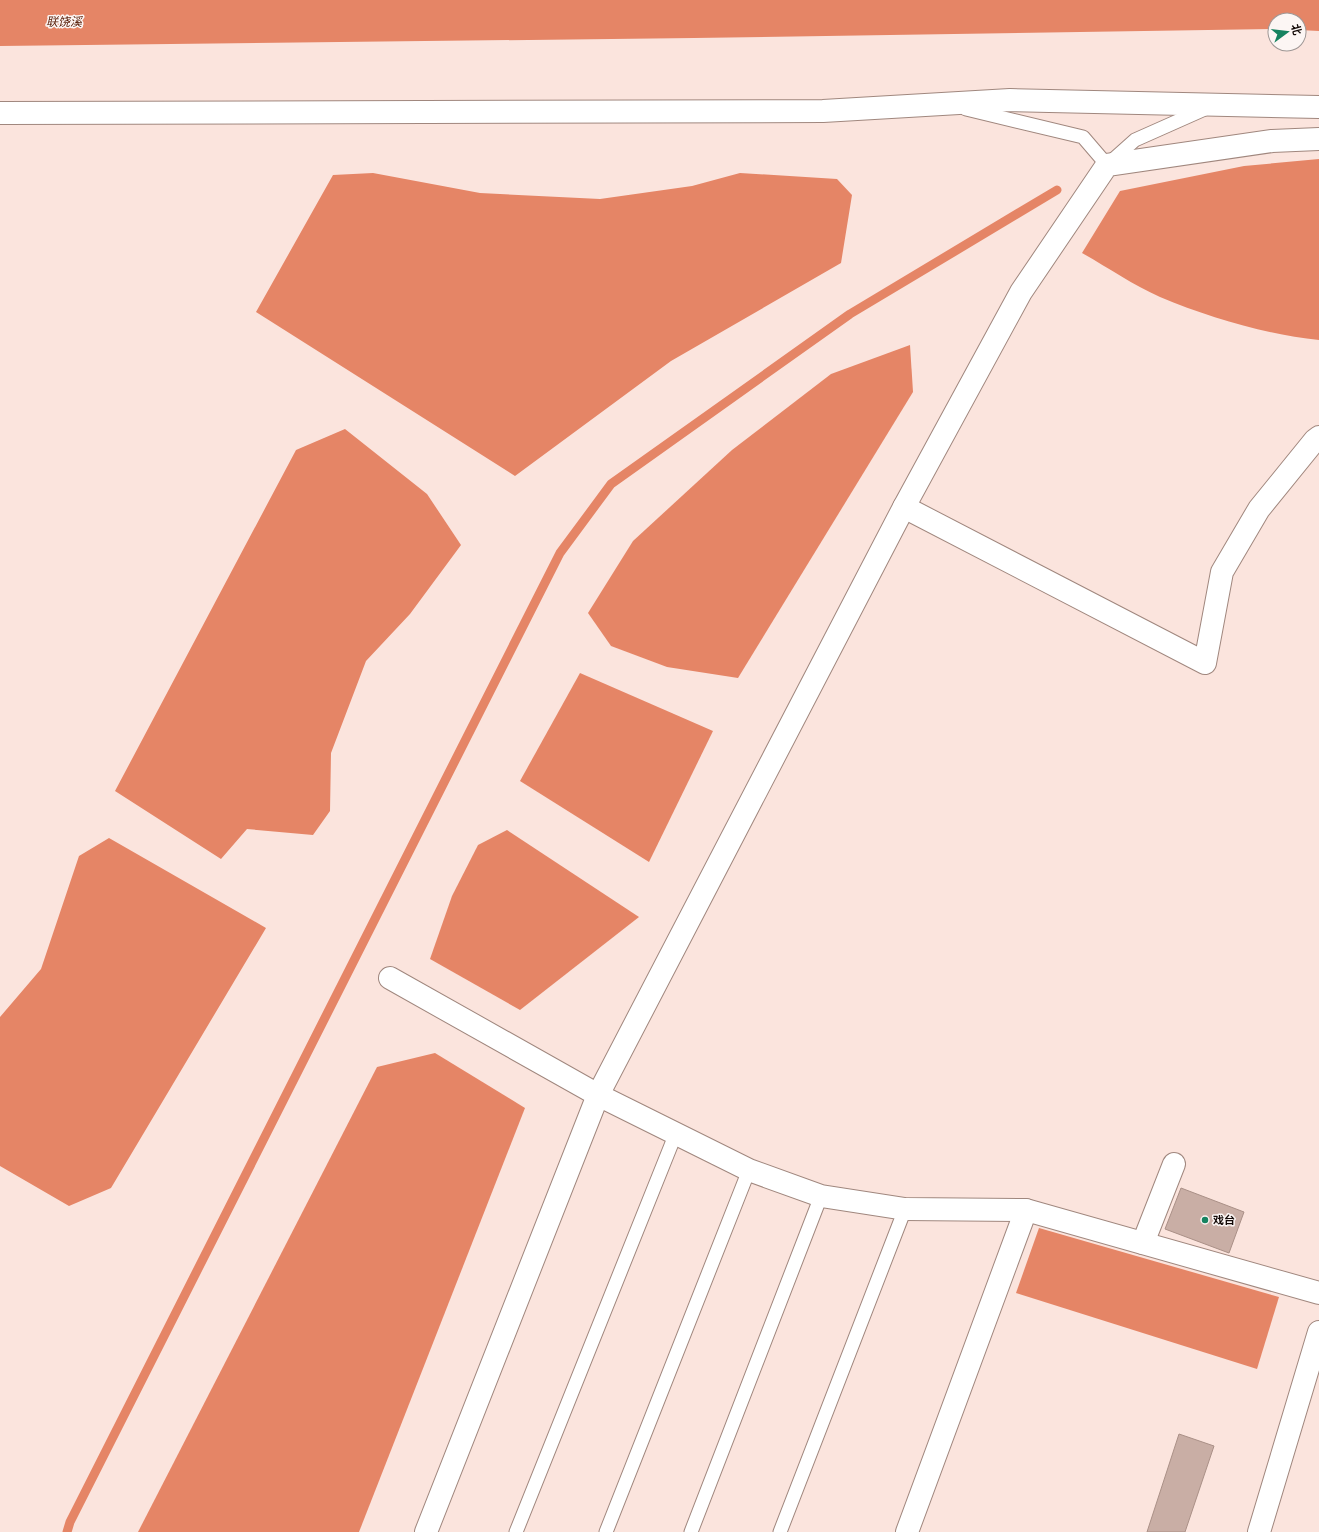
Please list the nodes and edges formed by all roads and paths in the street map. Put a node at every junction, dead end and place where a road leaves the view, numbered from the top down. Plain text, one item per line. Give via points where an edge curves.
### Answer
1 (1216, 104) junction
2 (950, 105) junction
3 (1319, 107) edge
4 (0, 113) edge
5 (1319, 139) edge
6 (1107, 165) junction
7 (1319, 437) edge
8 (904, 507) junction
9 (390, 978) dead end
10 (598, 1095) junction
11 (676, 1133) junction
12 (1174, 1164) dead end
13 (749, 1170) junction
14 (821, 1196) junction
15 (905, 1209) junction
16 (1026, 1210) junction
17 (1142, 1243) junction
18 (1319, 1293) edge
19 (1319, 1332) edge
20 (426, 1532) edge
21 (516, 1532) edge
22 (606, 1532) edge
23 (691, 1532) edge
24 (780, 1532) edge
25 (907, 1532) edge
26 (1259, 1532) edge

1 - 2 street via 1010,100
1 - 3 street
1 - 6 lane via 1135,140
2 - 4 street via 903,105 823,111
2 - 6 lane via 1083,137
5 - 6 street via 1272,141
6 - 8 street via 1021,292
7 - 8 street via 1258,509 1222,572 1205,663
8 - 10 street
9 - 10 street
10 - 11 street
10 - 20 street
11 - 13 street
11 - 21 lane
12 - 17 street
13 - 14 street
13 - 22 lane
14 - 15 street
14 - 23 lane
15 - 16 street
15 - 24 lane
16 - 17 street
16 - 25 street
17 - 18 street
19 - 26 street

